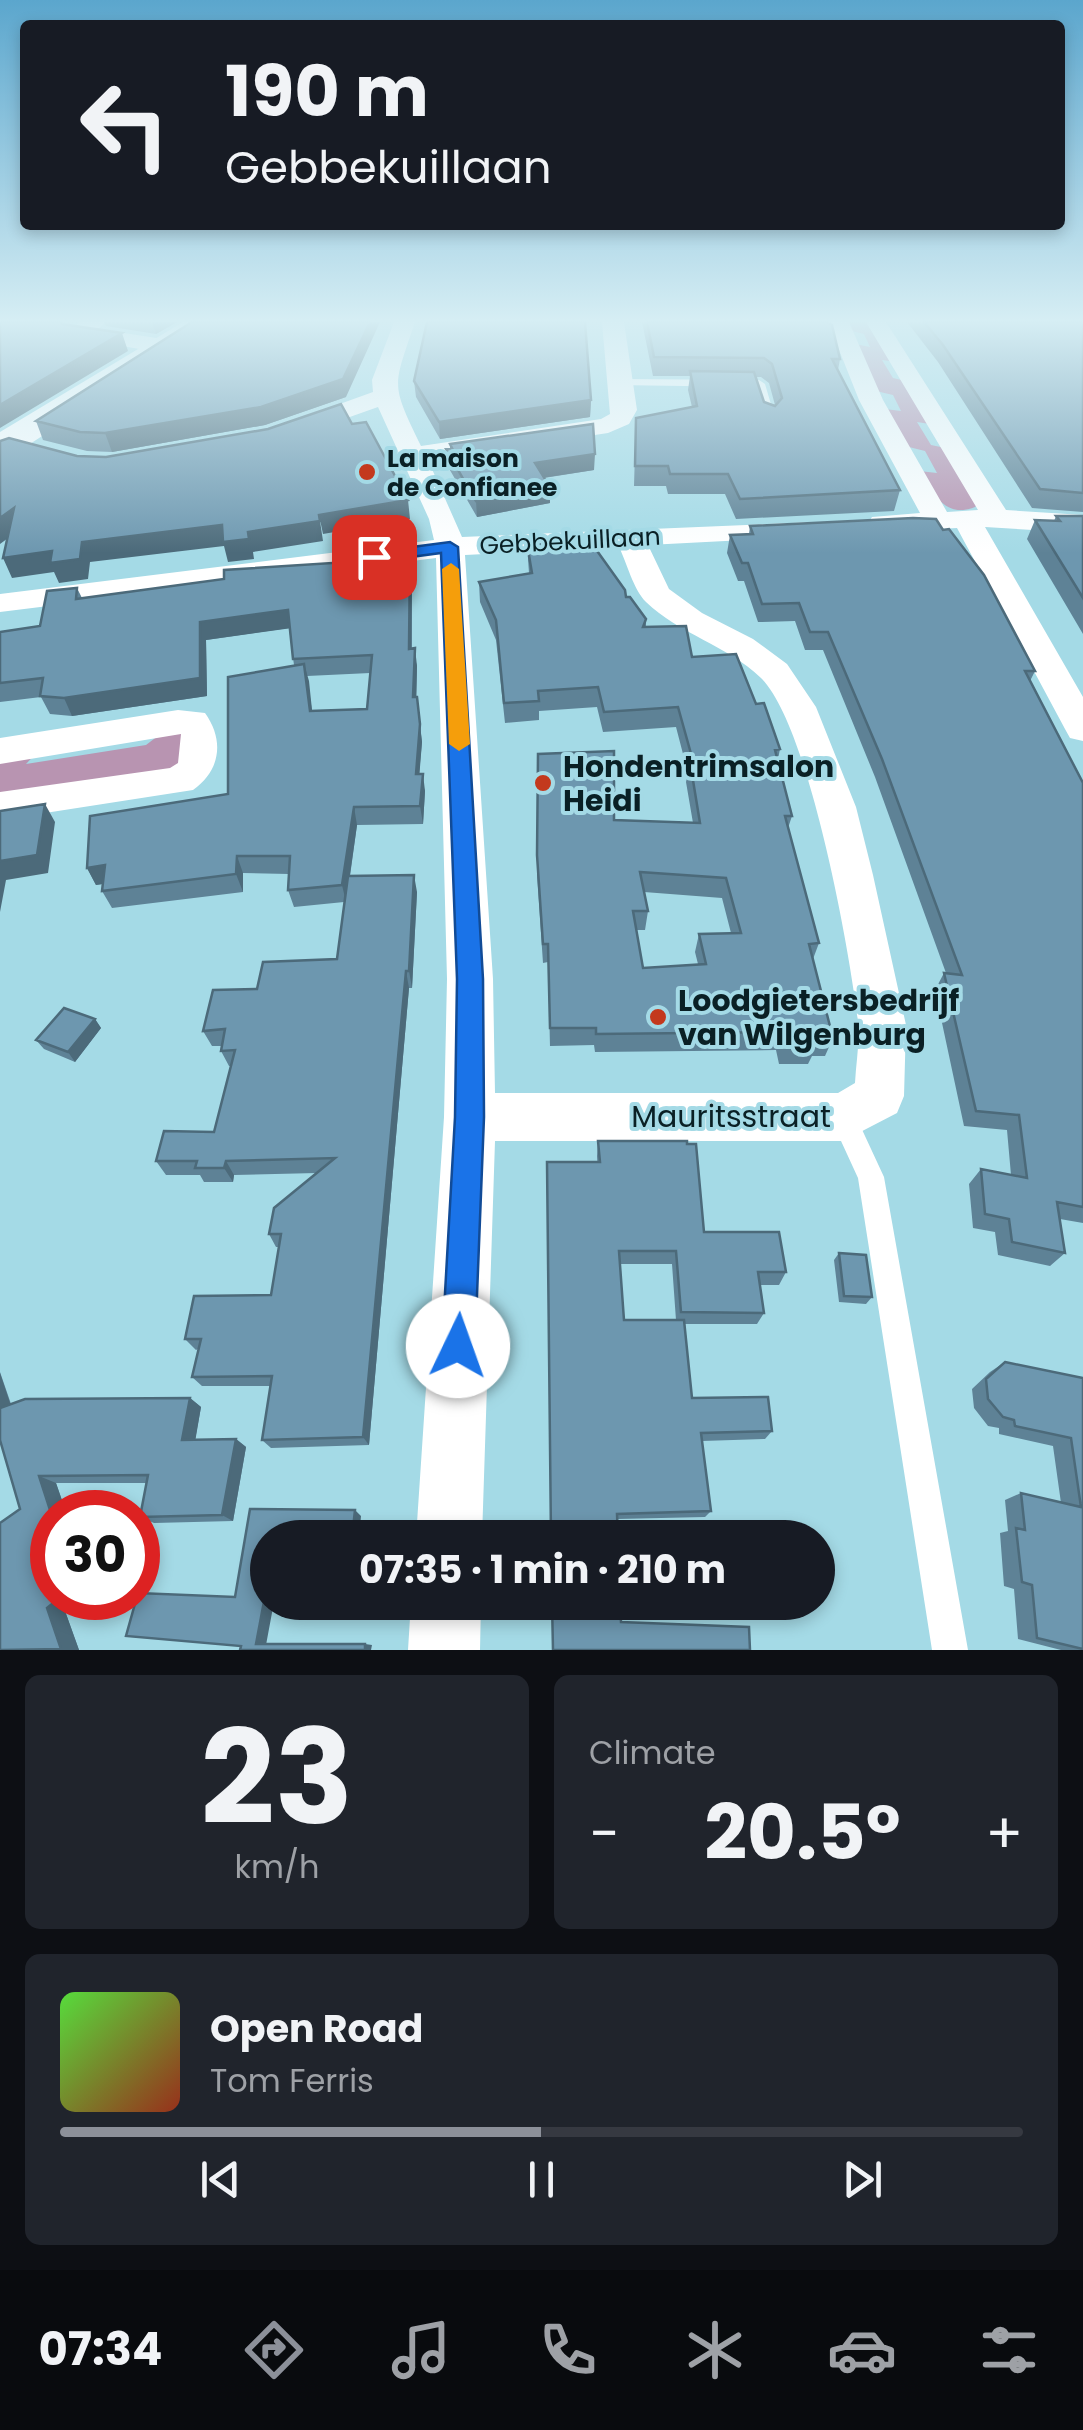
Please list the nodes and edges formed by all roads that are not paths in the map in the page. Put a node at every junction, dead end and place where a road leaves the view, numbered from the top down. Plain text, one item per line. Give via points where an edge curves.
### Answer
1 (78, 399) edge
2 (376, 399) edge
3 (386, 399) edge
4 (623, 399) edge
5 (763, 399) edge
6 (872, 399) edge
7 (912, 399) edge
8 (769, 418) edge
9 (271, 436) edge
10 (4, 445) edge
11 (46, 453) edge
12 (412, 455) junction
13 (967, 519) junction
14 (1083, 524) edge
15 (630, 538) junction
16 (450, 547) junction
17 (0, 603) edge
18 (1083, 728) edge
19 (6, 747) edge
20 (0, 806) edge
21 (470, 1117) junction
22 (842, 1117) junction
23 (451, 1520) edge
24 (445, 1620) edge
25 (444, 1650) edge
26 (950, 1650) edge

1 - 10 main road
2 - 9 street
3 - 12 street
4 - 12 street via 625,410 608,426
5 - 8 lane
6 - 13 street
7 - 13 street
10 - 11 street
12 - 16 street
13 - 14 street, Gebbekuillaan
13 - 15 street, Gebbekuillaan
13 - 18 street
15 - 16 street, Gebbekuillaan
15 - 22 street, Mauritsstraat via 656,594 775,672 798,706 836,807 882,1025 879,1096
16 - 17 street, Gebbekuillaan
16 - 21 street
19 - 20 street via 178,722 192,722 199,732 196,769 179,780
21 - 22 street, Mauritsstraat
21 - 23 street
22 - 26 lane via 871,1177
24 - 25 street

